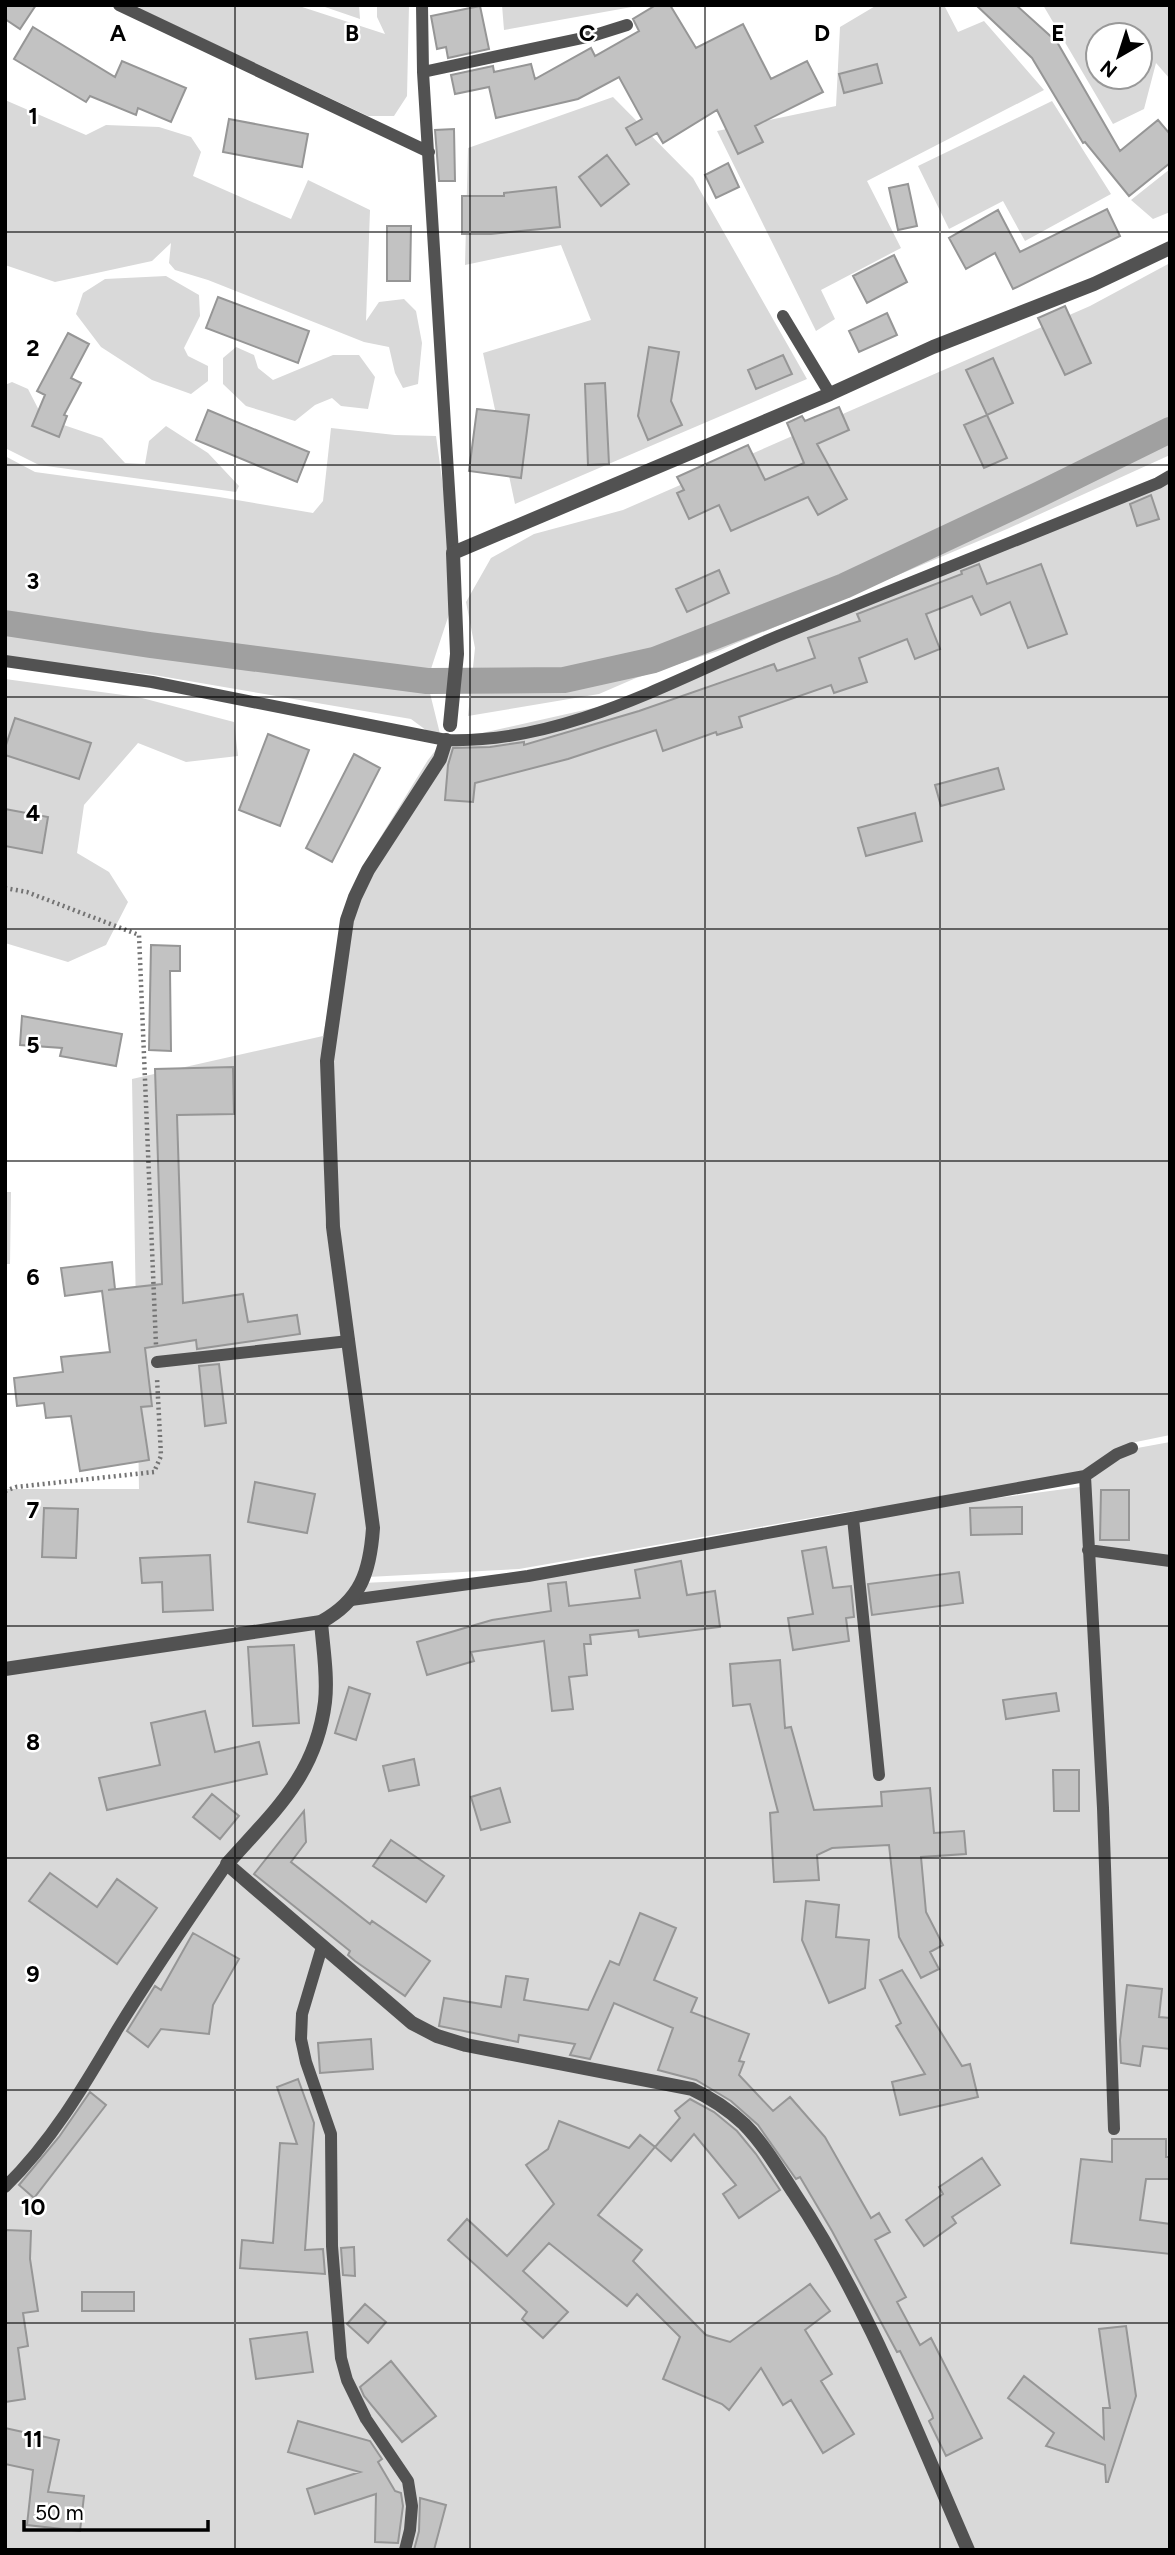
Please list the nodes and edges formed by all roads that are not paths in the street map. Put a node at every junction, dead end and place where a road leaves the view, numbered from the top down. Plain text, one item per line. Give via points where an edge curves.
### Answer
1 (119, 5) edge
2 (422, 5) edge
3 (627, 25) dead end
4 (423, 72) junction
5 (429, 152) junction
6 (1170, 248) edge
7 (783, 316) dead end
8 (830, 394) junction
9 (1170, 476) edge
10 (453, 553) junction
11 (5, 661) edge
12 (448, 733) junction
13 (349, 1341) junction
14 (157, 1362) road end
15 (1132, 1448) dead end
16 (1085, 1476) junction
17 (853, 1518) junction
18 (1088, 1550) junction
19 (1170, 1561) edge
20 (351, 1600) junction
21 (321, 1622) junction
22 (5, 1669) edge
23 (879, 1775) dead end
24 (227, 1864) junction
25 (322, 1947) junction
26 (1114, 2129) dead end
27 (5, 2187) edge
28 (405, 2550) edge
29 (968, 2550) edge

1 - 5 lane
2 - 4 lane
3 - 4 lane
4 - 5 lane
5 - 10 lane
6 - 8 street via 1114,276 933,347
7 - 8 lane
8 - 10 street
9 - 12 lane via 603,711 474,741
10 - 12 street via 457,654
11 - 12 lane
12 - 13 street via 440,759 368,870 347,920 327,1070 333,1227
13 - 14 lane
13 - 20 street via 373,1528 366,1574
15 - 16 lane
16 - 17 lane
16 - 18 lane
17 - 20 lane via 528,1576
17 - 23 lane
18 - 19 lane
18 - 26 lane
20 - 21 street
21 - 22 street
21 - 24 street via 325,1700 318,1737 302,1777
24 - 25 street
24 - 27 lane via 174,1940 81,2093 29,2163
25 - 28 lane via 302,2014 300,2039 331,2134 332,2246 341,2358 366,2419 408,2481 412,2507
25 - 29 street via 412,2023 437,2036 692,2089 745,2125 810,2217 858,2304

